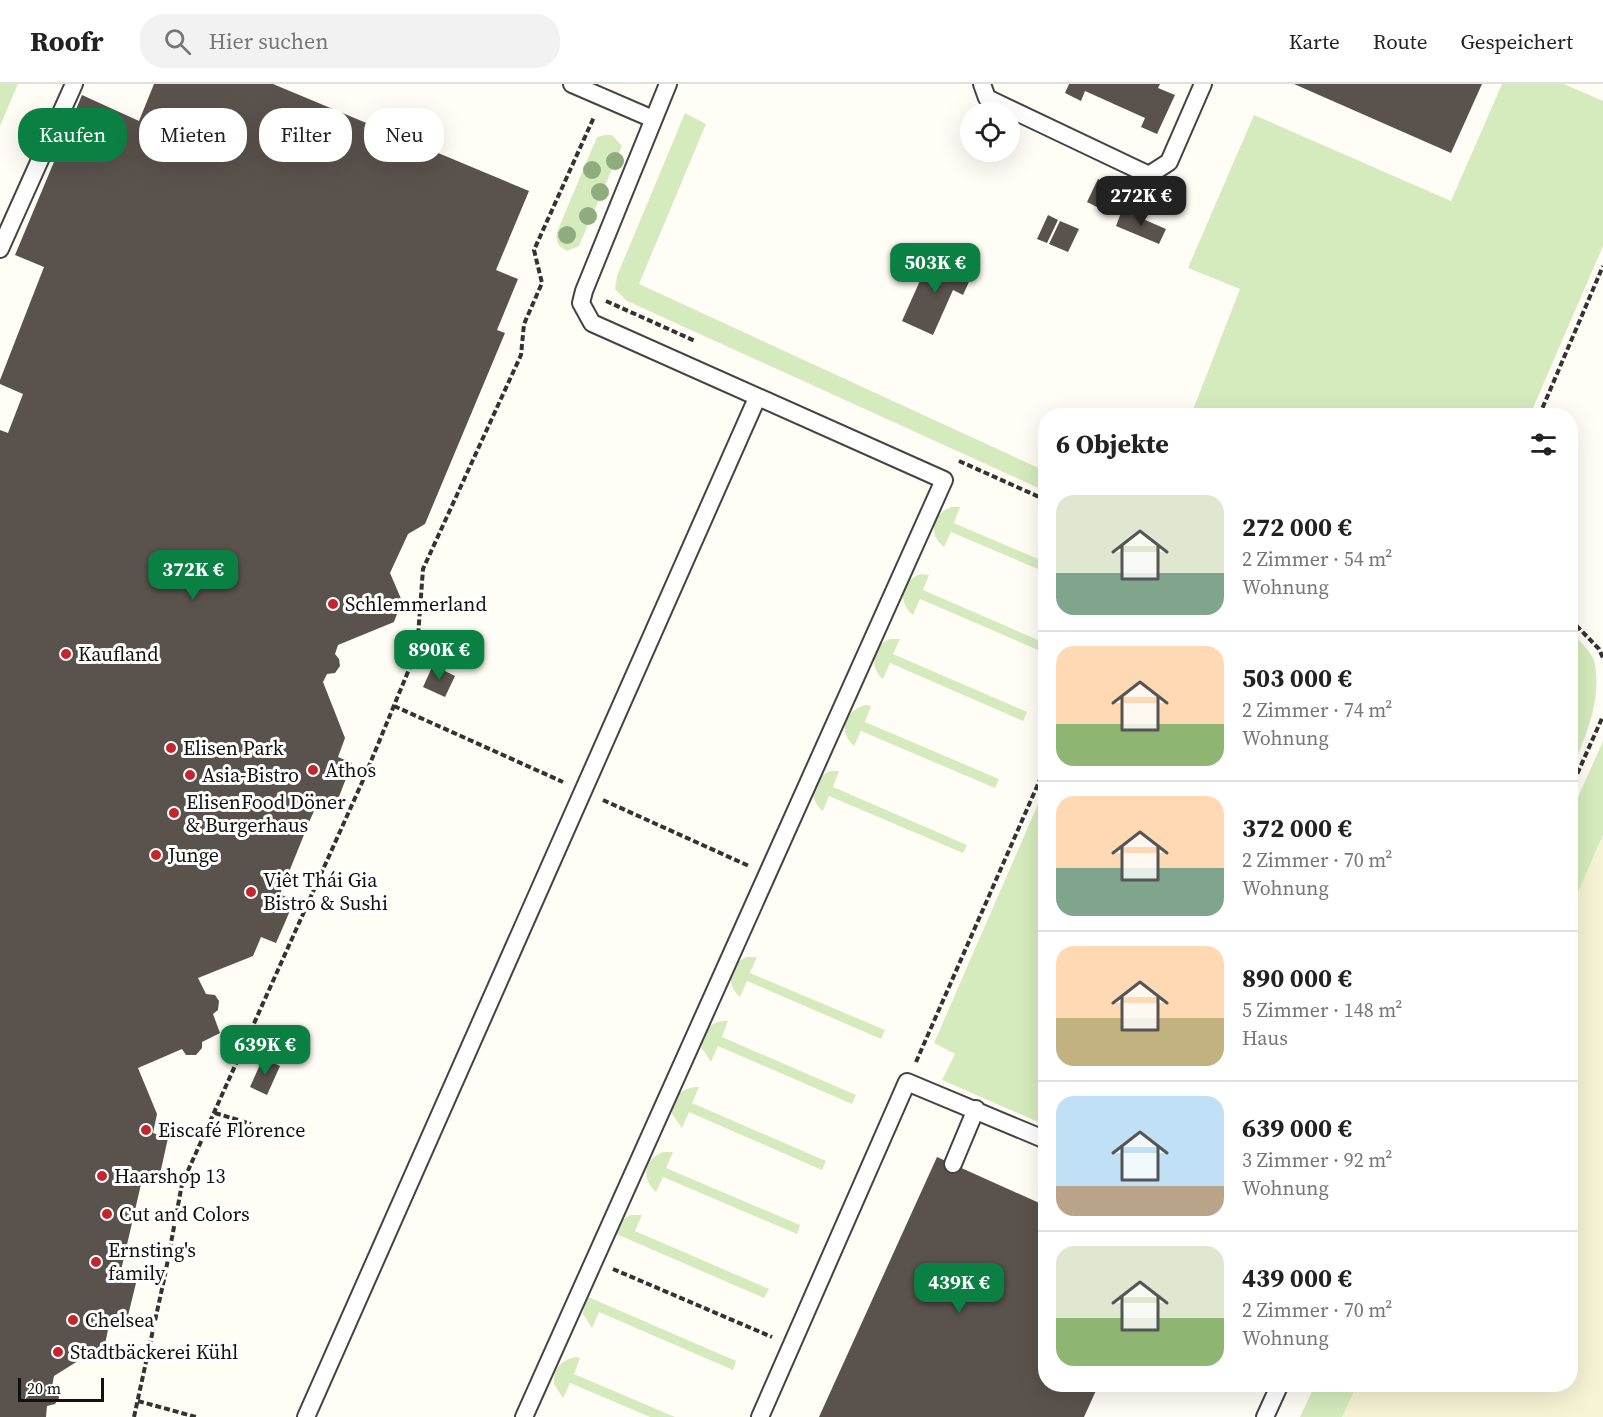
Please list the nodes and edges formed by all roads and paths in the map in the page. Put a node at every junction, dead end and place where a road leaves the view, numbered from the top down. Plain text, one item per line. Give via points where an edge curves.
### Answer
1 (74, 84) edge
2 (572, 84) edge
3 (668, 84) edge
4 (982, 84) edge
5 (1203, 84) edge
6 (603, 97) junction
7 (653, 119) junction
8 (0, 249) edge
9 (1603, 267) edge
10 (757, 398) junction
11 (1542, 408) edge
12 (1578, 628) edge
13 (1603, 658) edge
14 (1603, 716) edge
15 (1578, 772) edge
16 (1038, 784) edge
17 (907, 1082) junction
18 (976, 1109) junction
19 (215, 1113) junction
20 (251, 1124) dead end
21 (1038, 1136) edge
22 (952, 1164) dead end
23 (593, 1260) junction
24 (791, 1346) junction
25 (1276, 1392) edge
26 (138, 1401) junction
27 (134, 1417) edge
28 (196, 1417) edge
29 (306, 1417) edge
30 (524, 1417) edge
31 (760, 1417) edge
32 (1265, 1417) edge

1 - 8 lane
2 - 6 lane
3 - 7 lane
4 - 5 lane via 987,98 1149,175 1168,162
6 - 7 lane
6 - 19 path via 534,250 543,283 524,324 521,355 423,569 417,650
7 - 10 lane via 581,303 592,323
9 - 11 path
10 - 23 lane via 944,480
10 - 29 lane
12 - 13 path
14 - 15 path
16 - 17 path
17 - 18 lane
17 - 24 lane
18 - 21 lane
18 - 22 lane
19 - 20 path
19 - 26 path via 182,1184
23 - 24 path
23 - 30 lane
24 - 31 lane
25 - 32 lane
26 - 27 path
26 - 28 path

